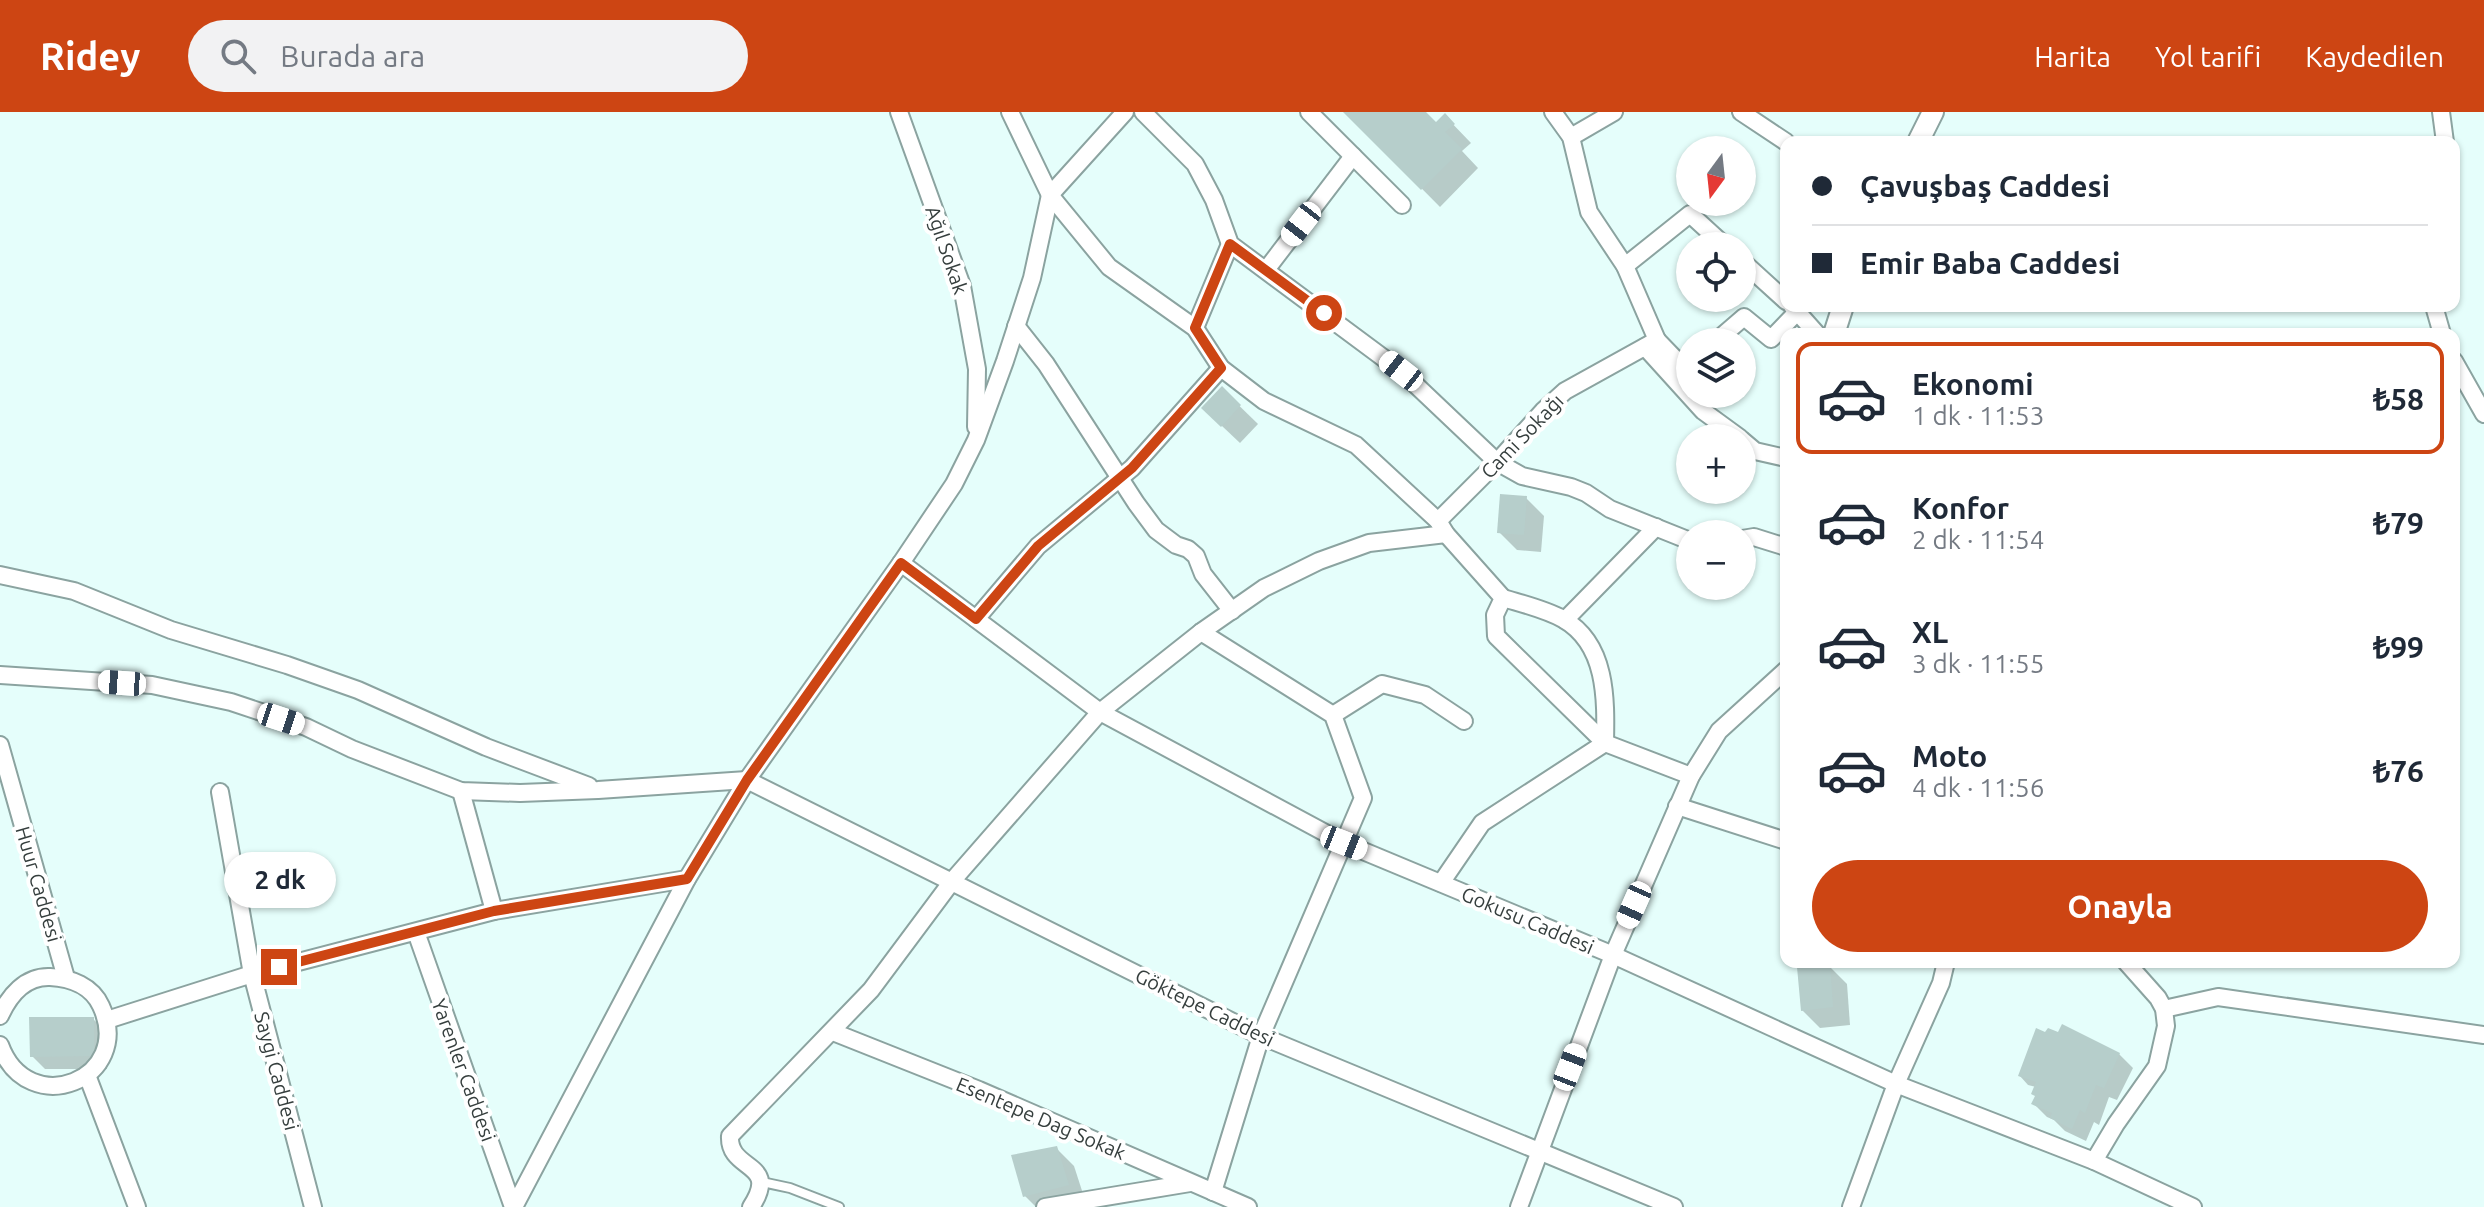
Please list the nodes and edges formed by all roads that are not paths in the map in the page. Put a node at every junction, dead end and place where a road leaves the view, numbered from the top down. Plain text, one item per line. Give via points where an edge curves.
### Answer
1 (899, 112) edge
2 (1010, 112) edge
3 (1125, 112) edge
4 (1143, 112) edge
5 (1309, 112) edge
6 (1553, 112) edge
7 (1614, 112) edge
8 (1741, 112) edge
9 (1933, 112) edge
10 (2441, 112) edge
11 (1921, 136) edge
12 (2444, 136) edge
13 (1571, 137) junction
14 (1780, 138) edge
15 (1353, 156) junction
16 (1050, 195) junction
17 (1402, 205) dead end
18 (1710, 232) edge
19 (1230, 244) junction
20 (1625, 266) junction
21 (1266, 270) junction
22 (1756, 274) edge
23 (1780, 295) edge
24 (1788, 312) edge
25 (1797, 312) edge
26 (1016, 326) junction
27 (1195, 328) junction
28 (1731, 328) edge
29 (1812, 328) edge
30 (1651, 343) junction
31 (1676, 362) edge
32 (1221, 368) junction
33 (2460, 372) edge
34 (2484, 414) edge
35 (1721, 424) edge
36 (976, 440) junction
37 (1756, 451) edge
38 (1780, 457) edge
39 (1497, 462) junction
40 (1120, 479) junction
41 (1442, 527) junction
42 (1656, 527) junction
43 (1676, 535) edge
44 (1756, 538) edge
45 (1780, 545) edge
46 (901, 563) junction
47 (0, 575) edge
48 (1503, 598) junction
49 (1232, 611) junction
50 (976, 619) junction
51 (1565, 620) junction
52 (1201, 632) junction
53 (0, 675) edge
54 (1780, 675) edge
55 (1100, 712) junction
56 (1333, 715) junction
57 (1464, 721) dead end
58 (1605, 743) junction
59 (0, 745) edge
60 (1691, 776) junction
61 (747, 780) junction
62 (598, 790) junction
63 (461, 791) junction
64 (220, 792) dead end
65 (1677, 806) junction
66 (1780, 839) edge
67 (1344, 843) junction
68 (687, 879) junction
69 (953, 880) junction
70 (1441, 883) junction
71 (494, 911) junction
72 (416, 932) junction
73 (1613, 955) junction
74 (1945, 968) edge
75 (2131, 968) edge
76 (252, 974) junction
77 (66, 978) junction
78 (2164, 1009) junction
79 (0, 1016) edge
80 (107, 1020) junction
81 (833, 1032) junction
82 (2484, 1035) edge
83 (1261, 1036) junction
84 (2, 1057) edge
85 (87, 1075) junction
86 (1896, 1084) junction
87 (1538, 1151) junction
88 (2094, 1161) junction
89 (762, 1182) junction
90 (1192, 1183) junction
91 (1213, 1192) junction
92 (137, 1207) edge
93 (313, 1207) edge
94 (514, 1207) edge
95 (751, 1207) edge
96 (839, 1207) edge
97 (1045, 1207) edge
98 (1248, 1207) edge
99 (1519, 1207) edge
100 (1674, 1207) edge
101 (1851, 1207) edge
102 (2193, 1207) edge

1 - 36 street, Ağıl Sokak via 962,286 977,369
2 - 16 street
3 - 16 street
4 - 19 street via 1195,164
5 - 15 street
6 - 13 street
7 - 13 street
8 - 14 street
9 - 11 street
10 - 12 street
13 - 20 street via 1589,212
15 - 17 street
15 - 21 street
16 - 26 street
16 - 27 street via 1109,267
18 - 20 street via 1690,214
19 - 21 street
19 - 27 street
20 - 30 street
21 - 39 street via 1401,371
22 - 23 street
24 - 28 street via 1771,339 1744,317
25 - 29 street
26 - 36 street
26 - 40 street
27 - 32 street
30 - 31 street
30 - 35 street via 1703,411
30 - 39 street, Cami Sokağı via 1565,391
32 - 40 street
32 - 41 street via 1264,401 1356,445
33 - 34 street
36 - 46 street via 954,484
37 - 38 street
39 - 41 street, Cami Sokağı
39 - 42 street via 1522,476 1579,490
40 - 49 street via 1156,530 1196,556 1203,574
40 - 50 street via 1038,546
41 - 48 street
41 - 49 street via 1369,543 1319,561
42 - 43 street
42 - 51 street
44 - 45 street
46 - 50 street, Gokusu Caddesi
46 - 61 street
47 - 62 street via 74,591 171,630 344,685
48 - 51 street
48 - 58 street via 1495,615 1496,636
49 - 52 street
50 - 55 street, Gokusu Caddesi
51 - 58 street via 1596,655 1606,706
52 - 55 street
52 - 56 street
53 - 63 street via 152,685 231,702
54 - 60 street via 1719,731
55 - 67 street, Gokusu Caddesi
55 - 69 street
56 - 57 street via 1382,684 1425,695
56 - 67 street via 1363,798
58 - 60 street
58 - 70 street via 1482,823
59 - 77 street, Huur Caddesi
60 - 65 street
61 - 62 street
61 - 68 street
61 - 69 street, Göktepe Caddesi
62 - 63 street
63 - 71 street
64 - 76 street, Saygi Caddesi
65 - 66 street
65 - 73 street
67 - 70 street, Gokusu Caddesi
67 - 83 street
68 - 71 street
68 - 94 street
69 - 81 street
69 - 83 street, Göktepe Caddesi
70 - 73 street, Gokusu Caddesi
71 - 72 street
72 - 76 street
72 - 94 street, Yarenler Caddesi
73 - 86 street, Gokusu Caddesi
73 - 87 street
74 - 86 street
75 - 78 street
76 - 80 street
76 - 93 street, Saygi Caddesi
77 - 79 street via 44,977 24,984
77 - 80 street via 99,1001
78 - 82 street via 2218,997
78 - 88 street via 2166,1026 2157,1066
80 - 85 street via 105,1050
81 - 89 street via 730,1136 735,1154
81 - 90 street, Esentepe Dag Sokak
83 - 87 street, Göktepe Caddesi
83 - 91 street
84 - 85 street via 22,1077 43,1086 67,1085
85 - 92 street
86 - 88 street, Gokusu Caddesi
86 - 101 street
87 - 99 street
87 - 100 street, Göktepe Caddesi
88 - 102 street, Gokusu Caddesi
89 - 95 street
89 - 96 lane
90 - 91 street, Esentepe Dag Sokak
90 - 97 street
91 - 98 street, Esentepe Dag Sokak

